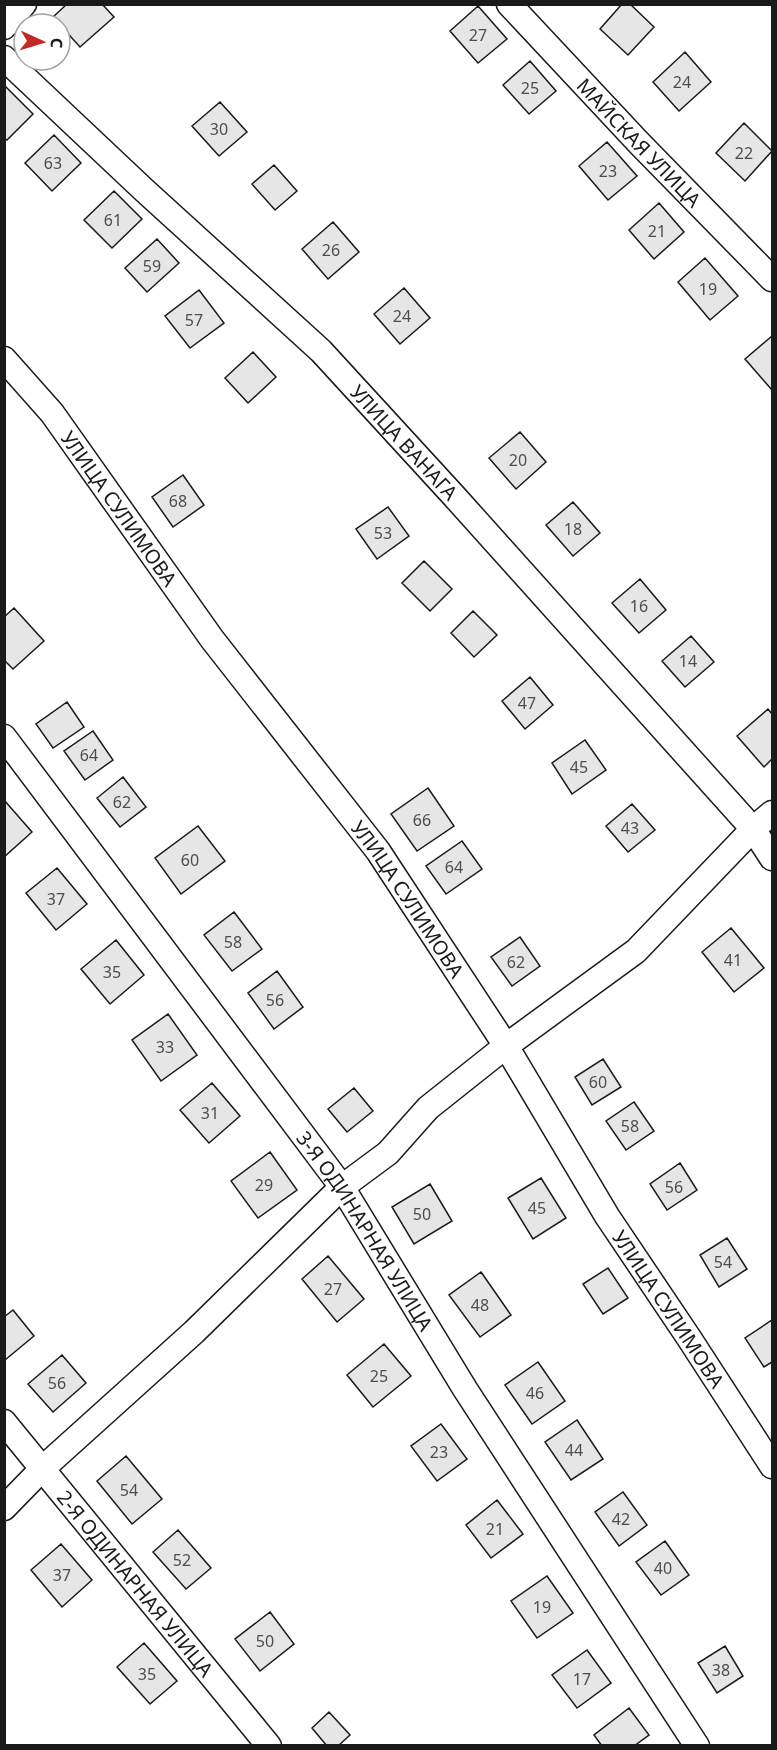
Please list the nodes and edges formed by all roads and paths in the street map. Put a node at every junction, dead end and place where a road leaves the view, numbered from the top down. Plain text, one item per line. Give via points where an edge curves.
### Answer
1 (24, 4) edge
2 (509, 4) edge
3 (4, 27) edge
4 (4, 58) edge
5 (772, 279) edge
6 (4, 359) edge
7 (4, 737) edge
8 (772, 813) edge
9 (753, 829) junction
10 (772, 858) edge
11 (506, 1046) junction
12 (342, 1187) junction
13 (4, 1422) edge
14 (772, 1467) edge
15 (42, 1469) junction
16 (4, 1508) edge
17 (269, 1746) edge
18 (697, 1746) edge

1 - 3 street
2 - 5 street, МАЙСКАЯ УЛИЦА
4 - 9 street, УЛИЦА ВАНАГА via 321,351
6 - 11 street, УЛИЦА СУЛИМОВА via 52,412 212,639 378,851
7 - 12 street, 3-Я ОДИНАРНАЯ УЛИЦА
8 - 9 street
9 - 10 street, УЛИЦА ВАНАГА
9 - 11 street via 636,951
11 - 12 street via 428,1108 388,1153
11 - 14 street, УЛИЦА СУЛИМОВА via 607,1216
12 - 15 street via 194,1332
12 - 18 street, 3-Я ОДИНАРНАЯ УЛИЦА via 465,1389
13 - 15 street, 2-Я ОДИНАРНАЯ УЛИЦА
15 - 16 street
15 - 17 street, 2-Я ОДИНАРНАЯ УЛИЦА

